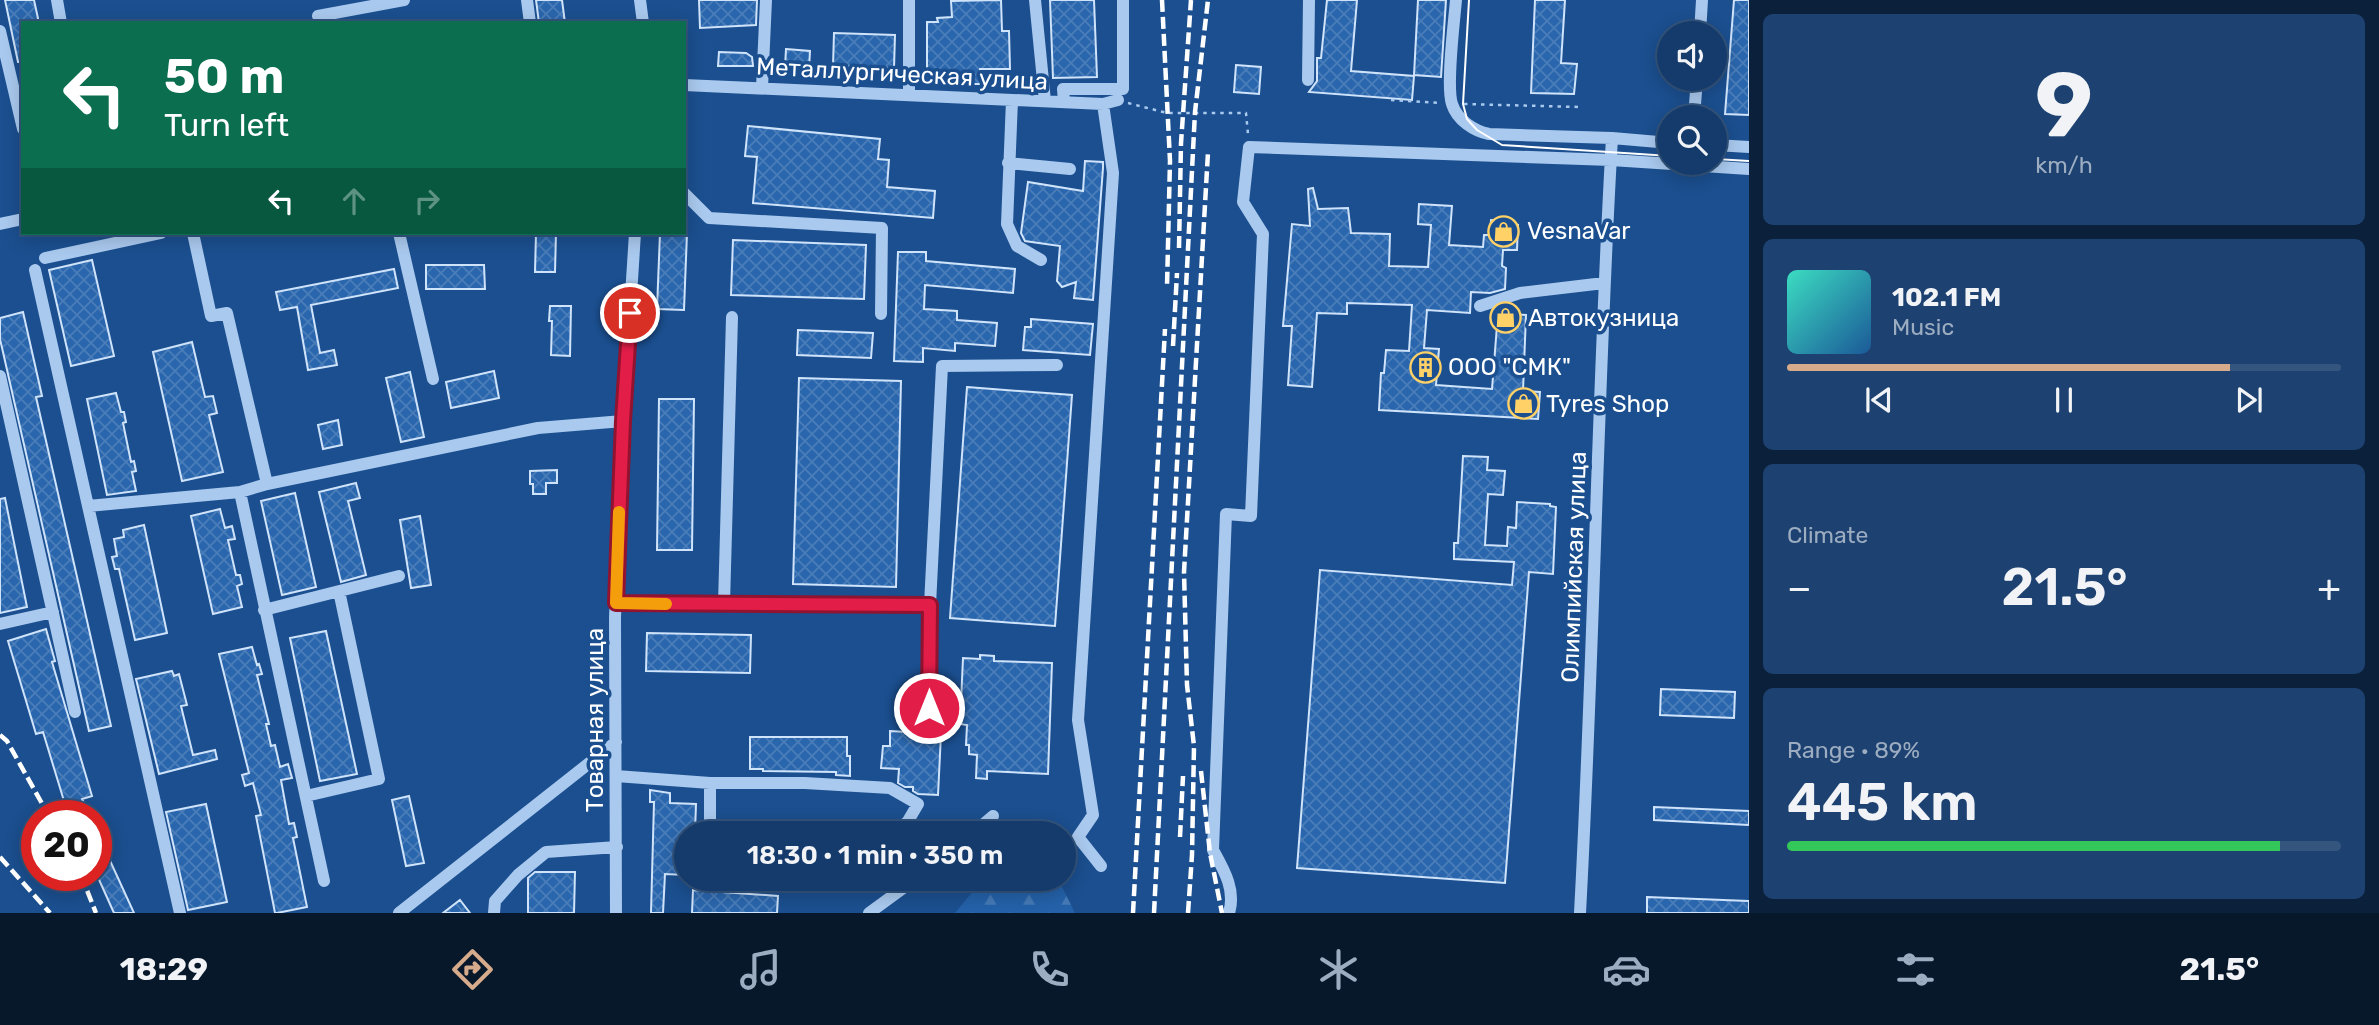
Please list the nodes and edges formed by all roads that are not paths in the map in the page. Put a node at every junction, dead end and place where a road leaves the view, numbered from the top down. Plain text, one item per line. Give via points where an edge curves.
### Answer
1 (57, 0) edge
2 (404, 0) edge
3 (527, 0) edge
4 (640, 0) edge
5 (766, 0) edge
6 (909, 0) edge
7 (1035, 0) edge
8 (1123, 0) edge
9 (1310, 0) edge
10 (1456, 0) edge
11 (1702, 0) edge
12 (318, 16) dead end
13 (61, 21) edge
14 (530, 21) edge
15 (643, 21) edge
16 (1701, 21) edge
17 (0, 31) edge
18 (1308, 80) dead end
19 (686, 85) edge
20 (762, 89) junction
21 (909, 95) junction
22 (1012, 100) junction
23 (1118, 100) road end
24 (1045, 101) junction
25 (1064, 102) junction
26 (1103, 104) junction
27 (21, 120) edge
28 (1472, 127) junction
29 (1612, 138) junction
30 (1657, 142) edge
31 (1727, 146) edge
32 (1749, 147) edge
33 (1490, 155) junction
34 (1611, 160) junction
35 (1008, 163) junction
36 (1070, 169) dead end
37 (1749, 169) edge
38 (686, 195) edge
39 (21, 219) edge
40 (0, 224) edge
41 (152, 235) edge
42 (192, 235) edge
43 (399, 235) edge
44 (635, 235) edge
45 (45, 258) dead end
46 (1041, 260) dead end
47 (35, 271) dead end
48 (1604, 283) junction
49 (1480, 306) dead end
50 (881, 314) dead end
51 (732, 317) dead end
52 (1058, 365) dead end
53 (0, 376) edge
54 (433, 379) dead end
55 (623, 421) junction
56 (267, 484) junction
57 (240, 492) junction
58 (88, 506) junction
59 (399, 576) dead end
60 (339, 592) junction
61 (616, 603) junction
62 (724, 604) junction
63 (930, 605) junction
64 (264, 610) junction
65 (53, 612) junction
66 (0, 624) edge
67 (929, 708) dead end
68 (75, 712) dead end
69 (616, 742) junction
70 (616, 776) junction
71 (710, 783) junction
72 (306, 796) junction
73 (993, 816) dead end
74 (710, 821) edge
75 (908, 821) edge
76 (987, 821) edge
77 (617, 847) junction
78 (1101, 866) dead end
79 (324, 881) dead end
80 (899, 891) edge
81 (180, 913) edge
82 (400, 913) edge
83 (494, 913) edge
84 (616, 913) edge
85 (869, 913) edge
86 (1229, 913) edge
87 (1580, 913) edge

1 - 13 street
2 - 12 street
3 - 14 street
4 - 15 street
5 - 20 street
6 - 21 street
7 - 24 street
8 - 25 street via 1123,89 1063,89
9 - 18 street
10 - 28 street via 1452,104
11 - 16 street
17 - 27 street
19 - 20 street, Металлургическая улица
20 - 21 street, Металлургическая улица
21 - 22 street, Металлургическая улица
22 - 24 street, Металлургическая улица
22 - 35 street
23 - 26 street, Металлургическая улица
24 - 25 street, Металлургическая улица
25 - 26 street, Металлургическая улица
26 - 78 street via 1113,173 1078,720 1093,815 1078,837
28 - 29 street via 1489,134
28 - 33 street
29 - 30 street
29 - 34 street, Олимпийская улица
31 - 32 street
33 - 34 street
33 - 86 street via 1248,147 1243,202 1263,234 1251,516 1227,514 1213,850 1228,881 1233,901
34 - 37 street
34 - 48 street, Олимпийская улица
35 - 36 street
35 - 46 street via 1007,224 1017,246
38 - 50 street via 709,218 882,228
39 - 40 street
41 - 45 street
42 - 56 street via 211,316 227,313
43 - 54 street
44 - 55 street, Товарная улица
47 - 58 street
48 - 49 street via 1520,293
48 - 87 street, Олимпийская улица
51 - 62 street
52 - 63 street via 942,366
53 - 65 street
55 - 56 street via 538,428
55 - 61 street, Товарная улица
56 - 57 street
57 - 58 street
57 - 64 street
58 - 81 street
59 - 60 street
60 - 64 street
60 - 72 street via 379,779
61 - 62 street
61 - 69 street, Товарная улица
62 - 63 street
63 - 67 street
64 - 72 street
65 - 66 street
65 - 68 street
69 - 70 street, Товарная улица
69 - 82 street
70 - 71 street
70 - 77 street, Товарная улица
71 - 74 street
71 - 75 street via 891,788 918,804
72 - 79 street
73 - 76 street
77 - 83 street via 545,852 495,901
77 - 84 street, Товарная улица
80 - 85 street

